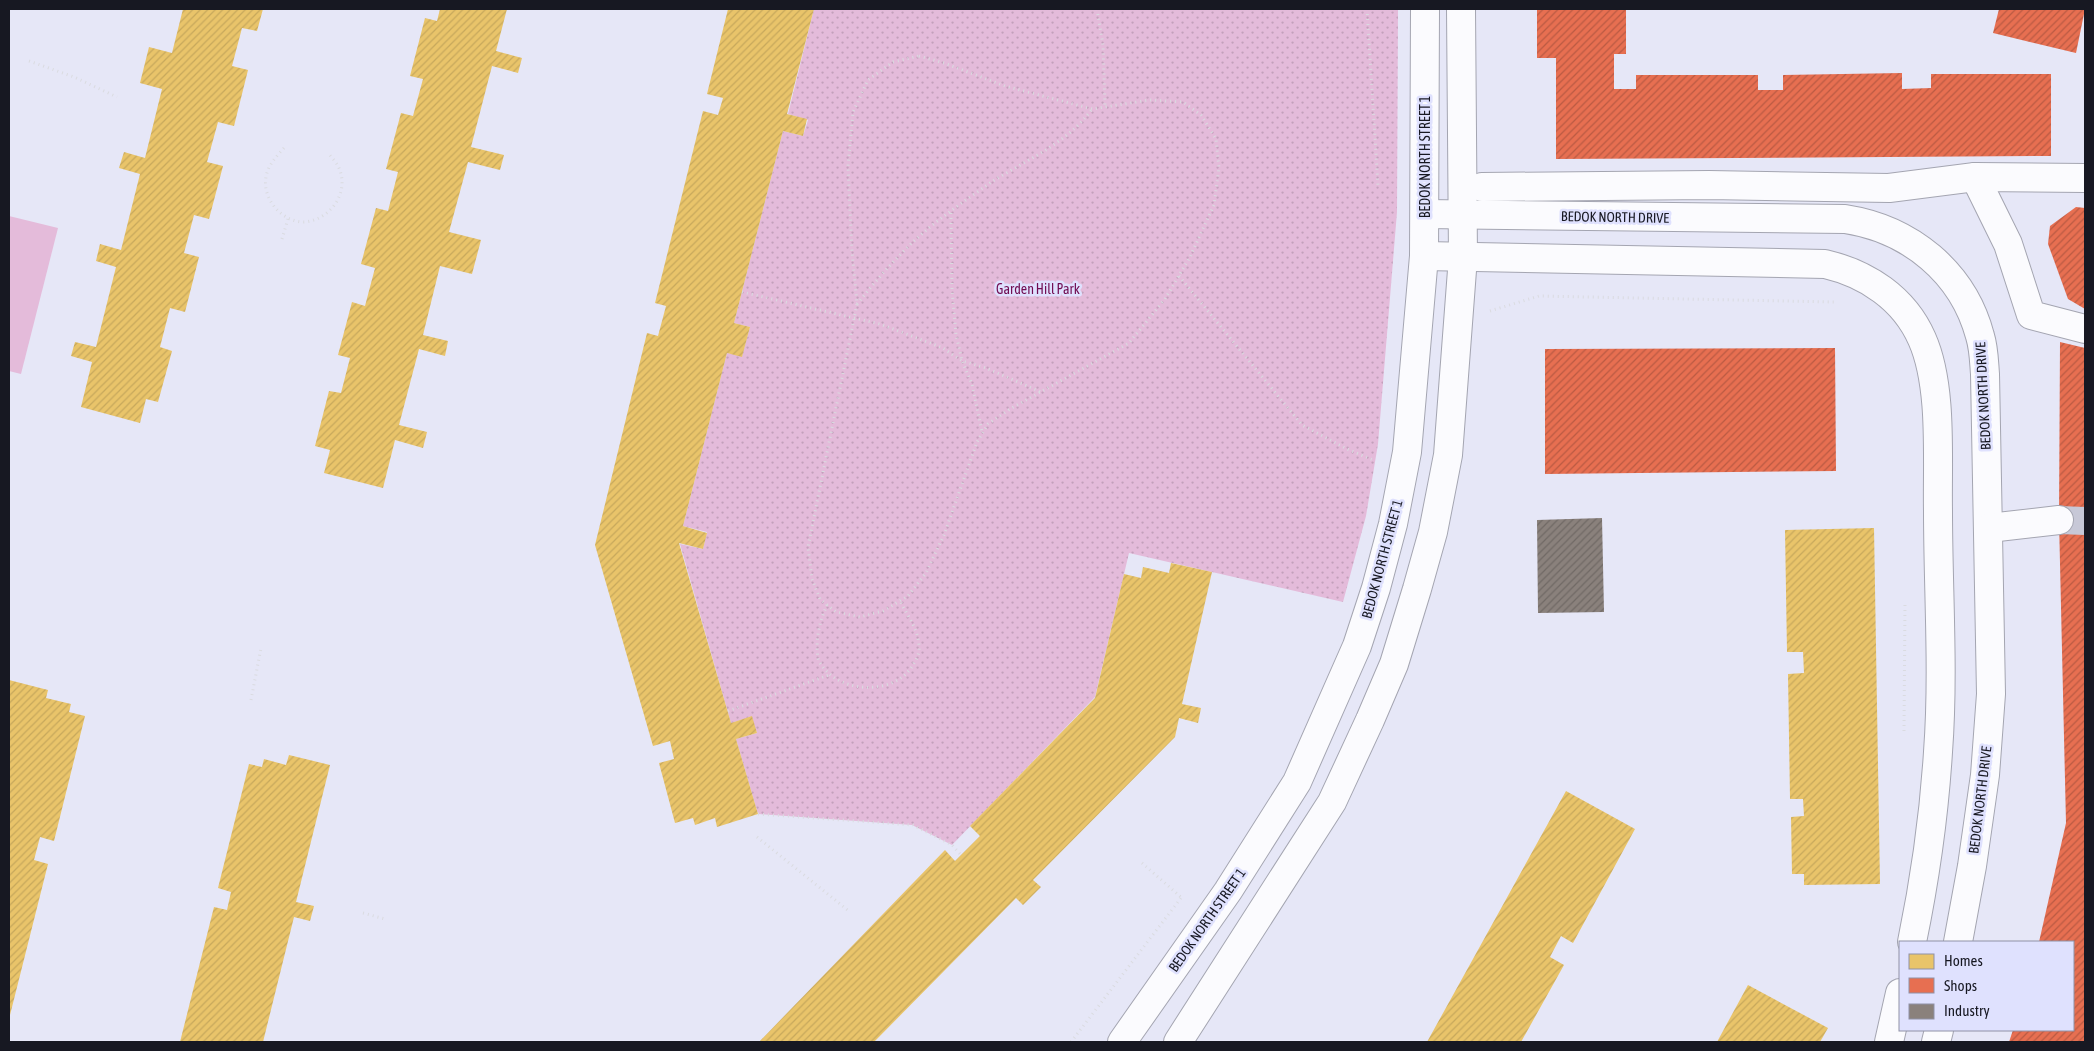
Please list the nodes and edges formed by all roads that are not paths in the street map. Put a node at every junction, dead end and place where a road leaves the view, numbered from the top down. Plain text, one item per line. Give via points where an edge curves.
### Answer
1 (1425, 9) edge
2 (1461, 9) edge
3 (1974, 177) junction
4 (2085, 178) edge
5 (1482, 187) dead end
6 (1426, 214) junction
7 (1463, 214) junction
8 (1424, 256) junction
9 (1463, 256) junction
10 (2085, 329) edge
11 (2059, 520) tunnel mouth
12 (1989, 528) junction
13 (1912, 941) edge
14 (1958, 941) edge
15 (1899, 997) edge
16 (1122, 1042) edge
17 (1178, 1042) edge
18 (1889, 1042) edge

1 - 6 street, BEDOK NORTH STREET 1
2 - 7 street
3 - 4 street
3 - 5 street via 1889,188 1709,185
3 - 10 street via 2008,244 2032,315
6 - 7 street, BEDOK NORTH DRIVE
6 - 8 street, BEDOK NORTH STREET 1
7 - 9 street
7 - 12 street, BEDOK NORTH DRIVE via 1845,219 1882,228 1916,245 1960,290 1980,336 1985,374
8 - 9 street
8 - 16 street, BEDOK NORTH STREET 1 via 1407,452 1393,524 1358,646 1297,782 1228,891
9 - 13 street via 1824,264 1855,273 1874,283 1912,320 1929,359 1937,418 1940,630 1939,750 1933,817
9 - 17 street via 1448,454 1433,532 1394,664 1332,802
11 - 12 street
12 - 14 street, BEDOK NORTH DRIVE via 1991,703 1984,784
15 - 18 street

